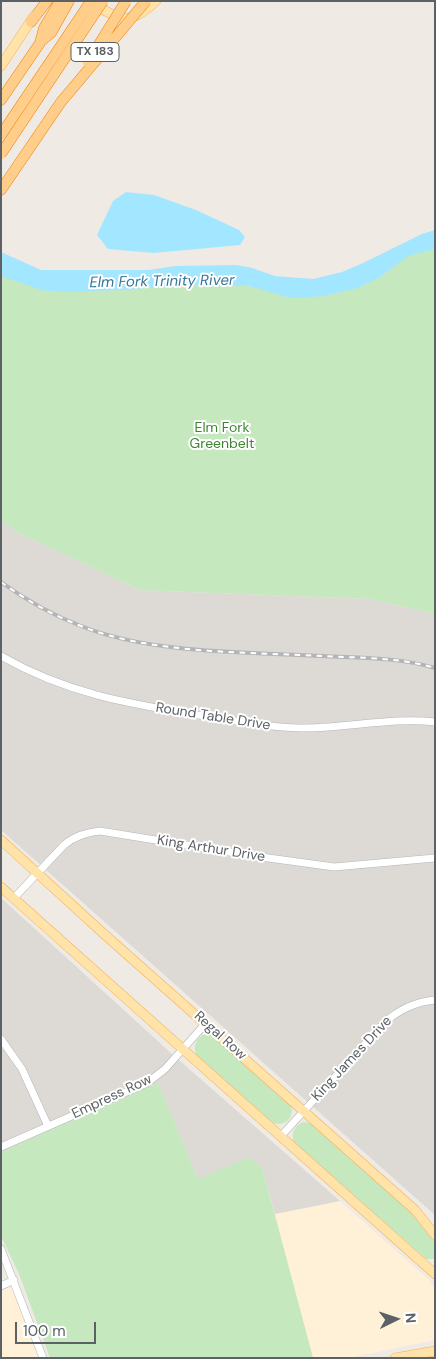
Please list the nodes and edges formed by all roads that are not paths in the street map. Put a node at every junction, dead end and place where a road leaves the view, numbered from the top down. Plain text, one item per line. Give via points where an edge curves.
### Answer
1 (43, 1) edge
2 (47, 1) edge
3 (60, 1) edge
4 (69, 1) edge
5 (87, 1) edge
6 (91, 1) edge
7 (103, 1) edge
8 (126, 1) edge
9 (146, 1) edge
10 (156, 1) edge
11 (30, 22) junction
12 (40, 43) junction
13 (1, 66) edge
14 (1, 100) edge
15 (61, 102) junction
16 (1, 135) edge
17 (1, 154) edge
18 (1, 190) edge
19 (1, 656) edge
20 (435, 722) edge
21 (1, 840) edge
22 (435, 858) edge
23 (37, 873) junction
24 (1, 887) edge
25 (14, 898) junction
26 (435, 1000) edge
27 (206, 1023) junction
28 (1, 1039) edge
29 (183, 1050) junction
30 (304, 1111) junction
31 (48, 1126) junction
32 (281, 1136) junction
33 (1, 1147) edge
34 (435, 1234) edge
35 (1, 1249) edge
36 (434, 1272) edge
37 (14, 1280) junction
38 (1, 1286) edge
39 (435, 1351) edge
40 (43, 1358) edge
41 (395, 1358) edge

1 - 11 main road
2 - 11 highway
3 - 12 highway via 44,28
4 - 12 highway via 51,33
5 - 10 main road via 115,16 129,19 144,13
6 - 16 highway, bridge
7 - 17 highway, bridge
8 - 15 highway, TX 183, bridge
9 - 15 highway, bridge
11 - 13 main road
12 - 14 highway
15 - 18 highway, TX 183
19 - 20 street, Round Table Drive via 56,683 104,698 268,726 311,728
21 - 23 main road, Regal Row
22 - 23 street, King Arthur Drive via 334,867 100,831 73,837
23 - 25 street, King Arthur Drive
23 - 27 main road, Regal Row
24 - 25 main road
25 - 29 main road
26 - 30 street, King James Drive via 408,1006 386,1021
27 - 29 street, Empress Row
27 - 30 main road, Regal Row
28 - 31 street via 22,1069
29 - 31 street, Empress Row via 147,1083
29 - 32 main road
30 - 32 street, King James Drive
30 - 34 main road, Regal Row via 415,1210
31 - 33 street, Empress Row
32 - 36 main road
35 - 37 street
37 - 38 street
37 - 40 street
39 - 41 main road

